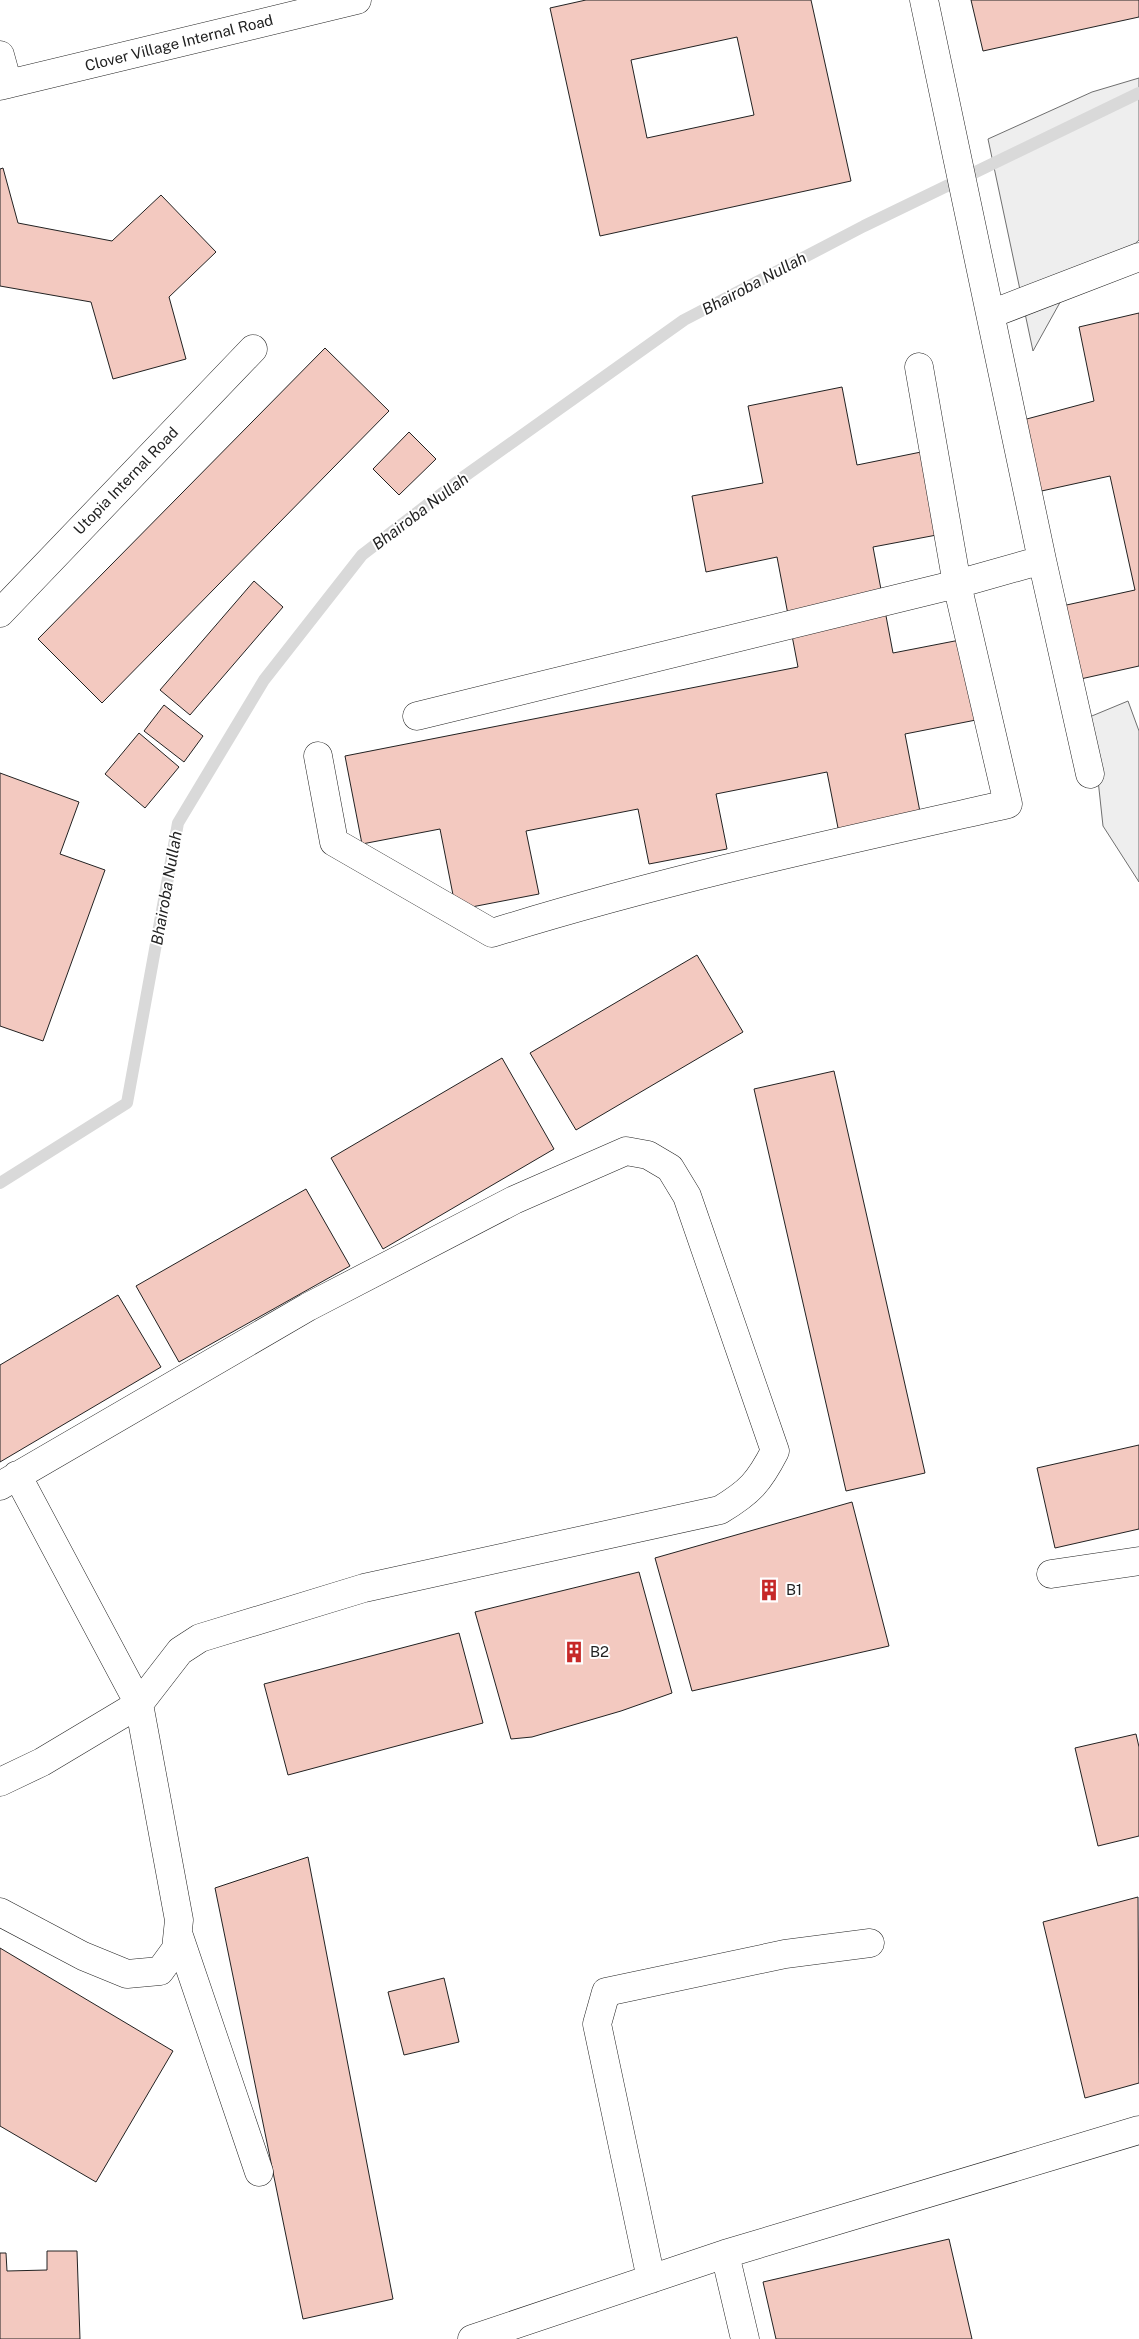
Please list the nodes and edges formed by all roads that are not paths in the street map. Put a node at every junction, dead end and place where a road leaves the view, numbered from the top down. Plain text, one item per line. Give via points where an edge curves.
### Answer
1 (357, 0) edge
2 (924, 0) edge
3 (0, 55) edge
4 (4, 85) edge
5 (1139, 257) edge
6 (991, 314) junction
7 (253, 350) dead end
8 (919, 367) dead end
9 (1042, 560) junction
10 (957, 584) junction
11 (0, 613) edge
12 (417, 716) dead end
13 (318, 756) dead end
14 (1090, 774) dead end
15 (8, 1480) edge
16 (1139, 1561) edge
17 (1051, 1574) dead end
18 (139, 1704) junction
19 (0, 1782) edge
20 (0, 1912) edge
21 (178, 1934) junction
22 (870, 1943) dead end
23 (1139, 2130) edge
24 (259, 2172) dead end
25 (725, 2254) junction
26 (651, 2279) junction
27 (472, 2339) edge
28 (745, 2339) edge

1 - 4 street, Clover Village Internal Road
2 - 6 street
3 - 4 street
5 - 6 street
6 - 9 street
7 - 11 street, Utopia Internal Road
8 - 10 street
9 - 10 street
9 - 14 street
10 - 12 street
10 - 13 street via 1008,804 757,860 590,903 492,934 334,842
15 - 18 street
15 - 18 street via 308,1307 514,1200 626,1151 648,1155 670,1168 687,1196 775,1451 762,1475 744,1495 720,1510 364,1588 207,1636 180,1651
16 - 17 street
18 - 19 street via 42,1762
18 - 21 street via 179,1920
20 - 21 street via 83,1956 127,1974 160,1971 176,1949
21 - 24 street
22 - 26 street via 785,1954 606,1992 597,2024
23 - 25 street
25 - 26 street
25 - 28 street
26 - 27 street

